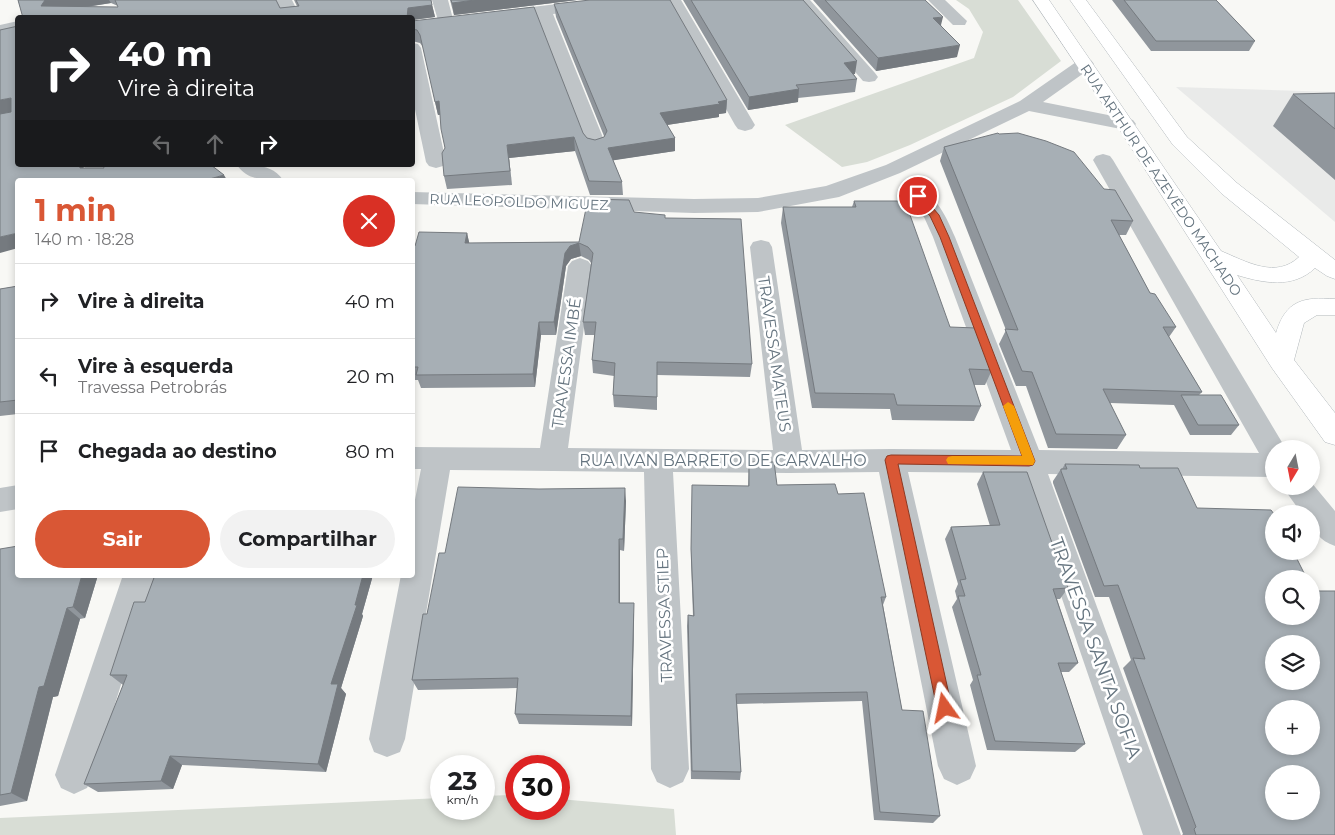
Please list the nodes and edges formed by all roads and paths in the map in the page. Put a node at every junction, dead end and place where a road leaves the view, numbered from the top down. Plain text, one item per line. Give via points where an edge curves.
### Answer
1 (284, 0) edge
2 (440, 0) edge
3 (633, 0) edge
4 (673, 0) edge
5 (801, 0) edge
6 (936, 0) edge
7 (1041, 0) edge
8 (1078, 0) edge
9 (582, 3) edge
10 (544, 11) junction
11 (292, 15) edge
12 (485, 18) edge
13 (465, 20) edge
14 (959, 21) dead end
15 (446, 23) junction
16 (429, 25) edge
17 (15, 27) edge
18 (0, 30) edge
19 (415, 62) edge
20 (1085, 64) junction
21 (869, 77) dead end
22 (1027, 105) junction
23 (1126, 124) junction
24 (745, 125) dead end
25 (596, 145) edge
26 (1103, 160) dead end
27 (436, 162) dead end
28 (250, 167) edge
29 (269, 178) edge
30 (918, 196) dead end
31 (415, 198) edge
32 (760, 247) dead end
33 (1313, 256) junction
34 (1214, 257) junction
35 (580, 266) dead end
36 (1335, 271) edge
37 (1335, 307) edge
38 (1281, 360) junction
39 (1335, 434) edge
40 (1266, 440) edge
41 (425, 458) edge
42 (552, 460) junction
43 (891, 460) junction
44 (658, 461) junction
45 (1029, 461) junction
46 (789, 462) junction
47 (1265, 465) edge
48 (1304, 495) edge
49 (15, 498) edge
50 (0, 500) edge
51 (415, 532) edge
52 (1335, 533) edge
53 (138, 578) edge
54 (409, 578) edge
55 (387, 739) dead end
56 (957, 766) dead end
57 (670, 769) dead end
58 (74, 774) dead end
59 (1162, 835) edge

1 - 11 street
2 - 15 street
3 - 9 street
4 - 24 street
5 - 21 street
6 - 14 street
7 - 20 street, RUA ARTHUR DE AZEVÊDO MACHADO
8 - 33 street via 1180,141 1229,188
9 - 10 street
10 - 12 street
10 - 25 street
13 - 15 street
15 - 16 street
17 - 18 street
19 - 27 street
20 - 22 street, RUA LEOPOLDO MIGUEZ
20 - 23 street, RUA ARTHUR DE AZEVÊDO MACHADO
22 - 23 street
22 - 31 street, RUA LEOPOLDO MIGUEZ via 884,173 830,192 758,205 572,204
23 - 34 street, RUA ARTHUR DE AZEVÊDO MACHADO
26 - 40 street
28 - 29 street
30 - 45 street, TRAVESSA SANTA SOFIA via 934,215 944,237
32 - 46 street, TRAVESSA MATEUS
33 - 34 street via 1296,271 1281,274 1263,274
33 - 36 street
34 - 38 street, RUA ARTHUR DE AZEVÊDO MACHADO
35 - 42 street, TRAVESSA IMBÉ
37 - 38 street via 1314,306 1293,318
38 - 39 street, RUA ARTHUR DE AZEVÊDO MACHADO
41 - 42 street, RUA IVAN BARRETO DE CARVALHO
41 - 51 street
42 - 44 street, RUA IVAN BARRETO DE CARVALHO
43 - 45 street, RUA IVAN BARRETO DE CARVALHO
43 - 46 street, RUA IVAN BARRETO DE CARVALHO
43 - 56 street
44 - 46 street, RUA IVAN BARRETO DE CARVALHO
44 - 57 street, TRAVESSA STIEP
45 - 47 street, RUA IVAN BARRETO DE CARVALHO
45 - 59 street, TRAVESSA SANTA SOFIA
48 - 52 street
49 - 50 street
53 - 58 street
54 - 55 street

